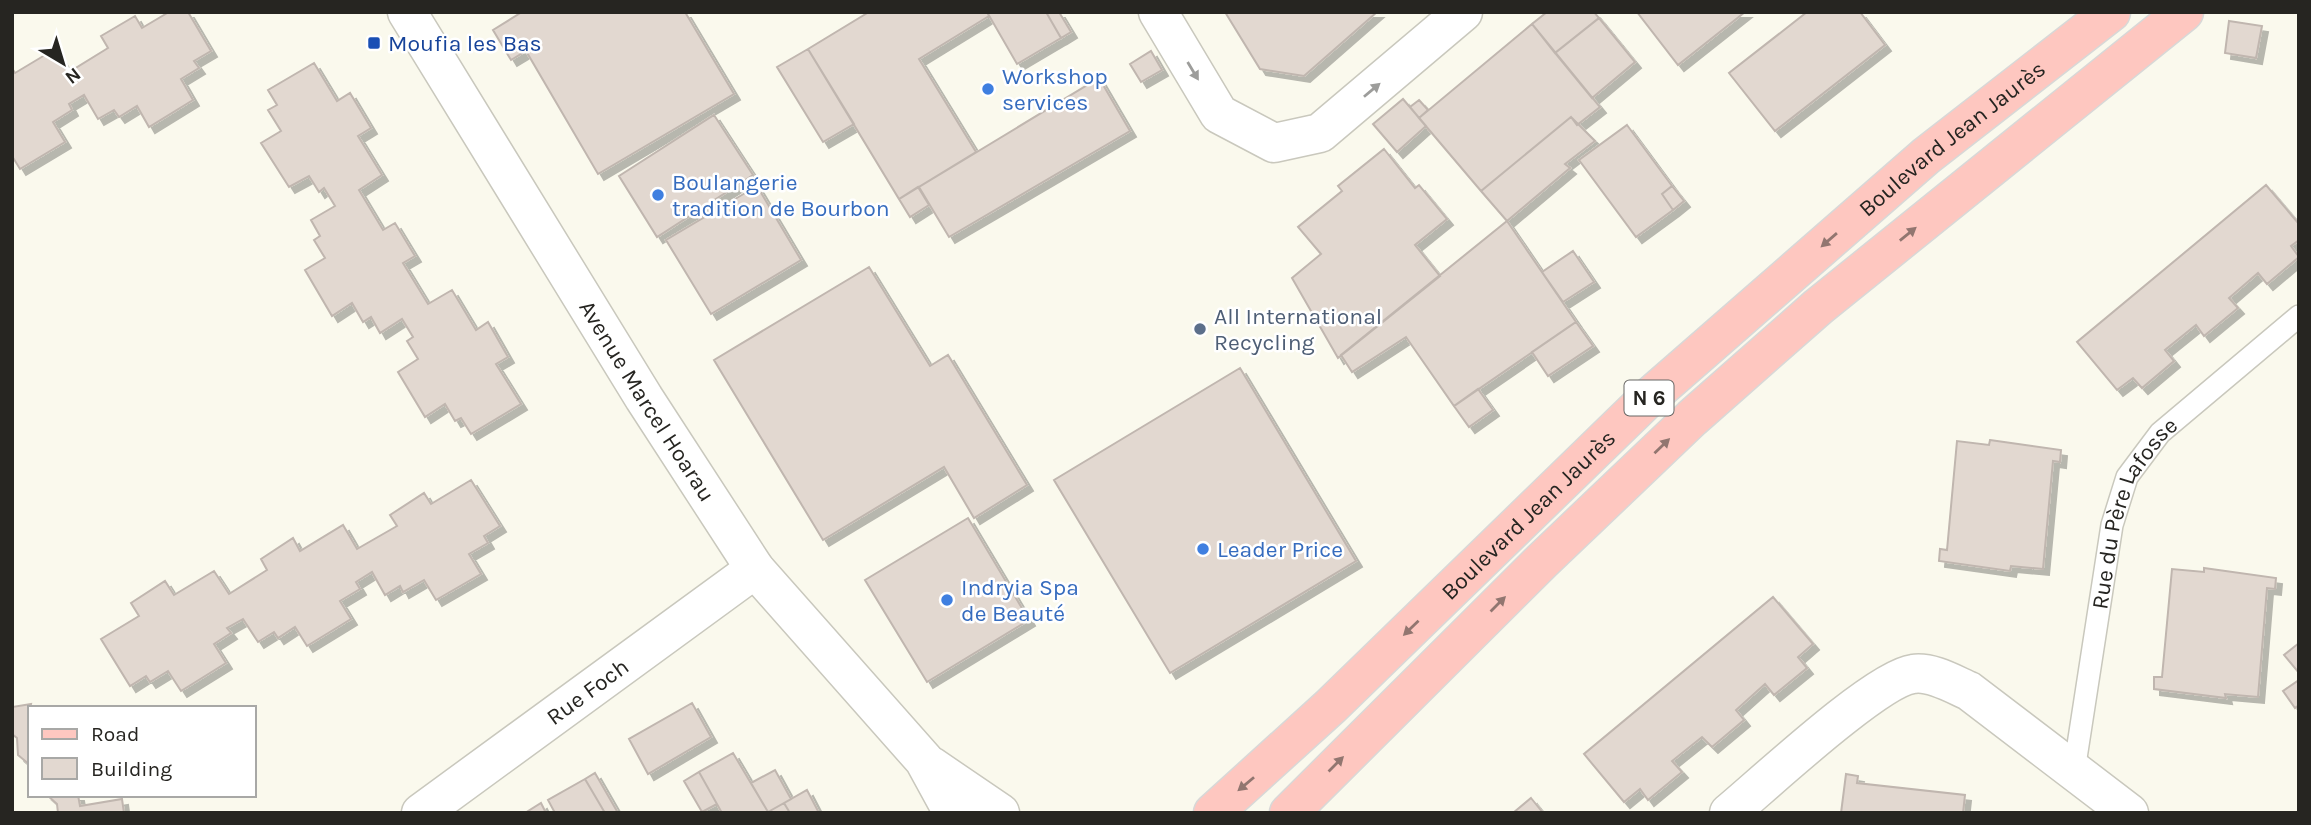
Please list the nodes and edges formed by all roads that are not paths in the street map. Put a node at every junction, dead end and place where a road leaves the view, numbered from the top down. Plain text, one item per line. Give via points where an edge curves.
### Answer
1 (407, 12) edge
2 (1158, 12) edge
3 (1463, 12) edge
4 (2111, 12) edge
5 (2184, 12) edge
6 (2299, 316) edge
7 (755, 569) junction
8 (924, 761) junction
9 (2074, 771) junction
10 (421, 813) edge
11 (953, 813) edge
12 (1000, 813) edge
13 (1213, 813) edge
14 (1289, 813) edge
15 (1729, 813) edge
16 (2129, 813) edge

1 - 7 street, Avenue Marcel Hoarau via 644,398
2 -> 3 street via 1219,114 1274,143 1320,133
4 -> 13 main road, Boulevard Jean Jaurès / N 6 via 1926,156 1654,393 1312,724
14 -> 5 main road, Boulevard Jean Jaurès / N 6 via 1692,418 1829,299
6 - 9 lane, Rue du Père Lafosse via 2160,433 2127,477 2112,525
7 - 8 street, Avenue Marcel Hoarau
7 - 10 street, Rue Foch
8 - 11 street, Avenue Marcel Hoarau
8 - 12 street, Avenue Marcel Hoarau
9 - 15 street via 1969,691 1942,679 1913,674 1887,684 1859,704
9 - 16 street

